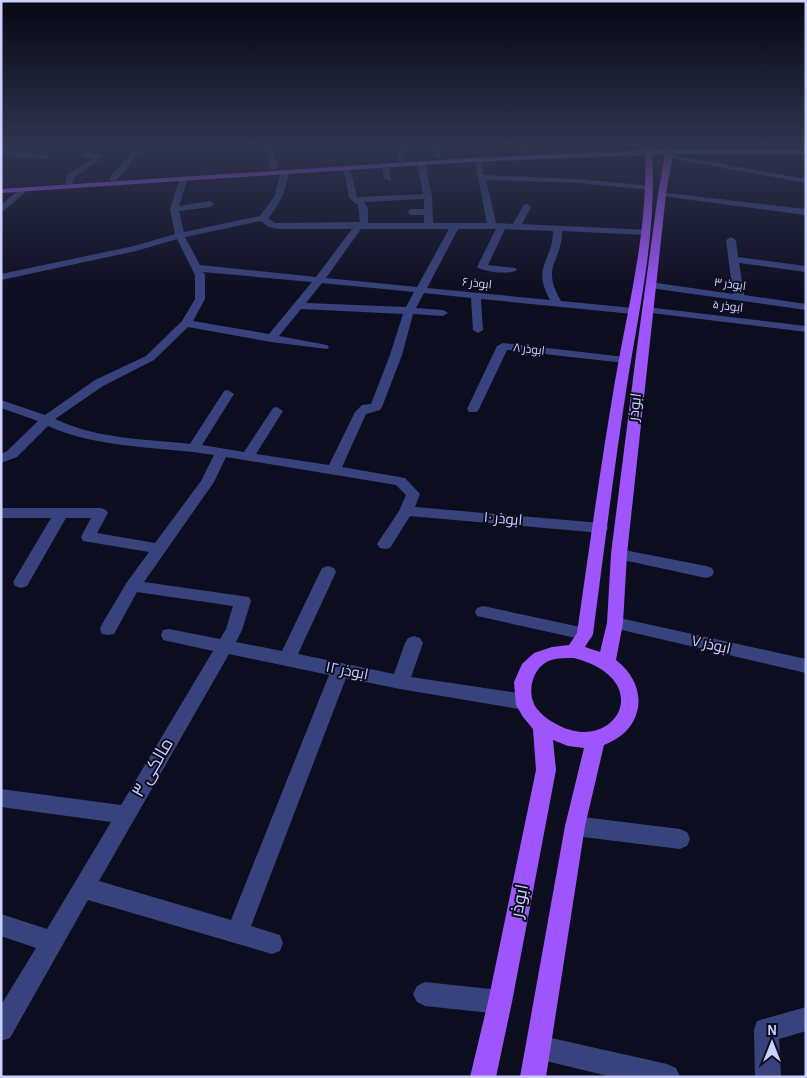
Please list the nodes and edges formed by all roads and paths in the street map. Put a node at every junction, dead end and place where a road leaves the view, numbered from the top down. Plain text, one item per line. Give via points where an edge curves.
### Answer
1 (17, 196) edge
2 (177, 196) edge
3 (278, 196) edge
4 (353, 196) edge
5 (423, 196) edge
6 (428, 196) edge
7 (488, 196) edge
8 (652, 196) edge
9 (661, 196) edge
10 (680, 196) edge
11 (358, 200) junction
12 (210, 204) dead end
13 (527, 206) dead end
14 (654, 207) junction
15 (174, 209) junction
16 (1, 210) edge
17 (411, 212) dead end
18 (429, 212) junction
19 (806, 212) edge
20 (263, 218) junction
21 (362, 225) junction
22 (428, 225) junction
23 (455, 225) junction
24 (497, 226) junction
25 (516, 227) junction
26 (557, 229) junction
27 (646, 232) junction
28 (180, 236) junction
29 (731, 240) dead end
30 (734, 259) junction
31 (196, 268) junction
32 (806, 269) edge
33 (512, 270) dead end
34 (1, 277) edge
35 (319, 280) junction
36 (650, 285) junction
37 (421, 290) junction
38 (476, 296) junction
39 (739, 298) junction
40 (557, 303) junction
41 (297, 306) junction
42 (806, 307) edge
43 (647, 310) junction
44 (409, 311) junction
45 (633, 311) junction
46 (443, 313) dead end
47 (186, 323) junction
48 (806, 329) edge
49 (478, 330) dead end
50 (271, 339) junction
51 (322, 347) dead end
52 (625, 360) junction
53 (228, 394) dead end
54 (1, 404) edge
55 (473, 409) dead end
56 (277, 411) dead end
57 (46, 420) junction
58 (194, 448) junction
59 (222, 452) junction
60 (247, 457) junction
61 (1, 459) edge
62 (334, 470) junction
63 (406, 511) junction
64 (1, 513) edge
65 (61, 513) junction
66 (601, 528) junction
67 (385, 544) dead end
68 (158, 550) junction
69 (618, 554) junction
70 (328, 572) dead end
71 (706, 572) dead end
72 (21, 582) dead end
73 (132, 586) junction
74 (483, 612) dead end
75 (615, 624) junction
76 (108, 629) dead end
77 (585, 634) junction
78 (169, 635) dead end
79 (414, 643) dead end
80 (224, 647) junction
81 (574, 651) junction
82 (287, 659) junction
83 (606, 662) junction
84 (806, 666) edge
85 (340, 670) junction
86 (400, 682) junction
87 (525, 702) junction
88 (542, 725) junction
89 (596, 739) junction
90 (1, 798) edge
91 (126, 816) junction
92 (575, 826) junction
93 (680, 839) dead end
94 (84, 888) junction
95 (1, 925) edge
96 (237, 933) junction
97 (52, 942) junction
98 (272, 943) dead end
99 (425, 994) dead end
100 (500, 1002) junction
101 (806, 1019) edge
102 (1, 1029) edge
103 (538, 1047) junction
104 (483, 1077) edge
105 (533, 1077) edge
106 (667, 1077) edge
107 (768, 1077) edge

1 - 16 street
2 - 15 street
3 - 20 street
4 - 11 street
5 - 11 street
6 - 18 street
7 - 24 street
8 - 14 main road, ابوذر
9 - 14 main road, ابوذر
10 - 19 street
11 - 21 street via 364,208
12 - 15 street
13 - 25 street
14 - 27 main road, ابوذر
14 - 36 main road, ابوذر
15 - 28 street
17 - 18 street
18 - 22 street
20 - 21 street via 272,226
20 - 28 street
21 - 22 street
21 - 35 street
22 - 23 street
23 - 24 street
23 - 37 street
24 - 25 street
24 - 33 street via 482,267
25 - 26 street
26 - 27 street
26 - 40 street via 558,239 545,278
27 - 45 main road, ابوذر
28 - 31 street
28 - 34 street
29 - 30 street
30 - 32 street
30 - 39 street
31 - 35 street, ابوذر ۶
31 - 47 street via 200,275 200,299
35 - 37 street, ابوذر ۶
35 - 41 street
36 - 39 street, ابوذر ۳
36 - 43 main road, ابوذر
37 - 38 street, ابوذر ۶
37 - 44 street
38 - 40 street, ابوذر ۶
38 - 49 street
39 - 42 street, ابوذر ۳
40 - 45 street, ابوذر ۶
41 - 44 street
41 - 50 street
43 - 48 street, ابوذر ۵
43 - 69 main road, ابوذر
44 - 46 street
44 - 62 street via 376,407 361,412
45 - 52 main road, ابوذر
47 - 50 street
47 - 57 street via 150,358 110,376
50 - 51 street
52 - 55 street, ابوذر ۸ via 503,346
52 - 66 main road, ابوذر
53 - 58 street
54 - 57 street
56 - 60 street
57 - 58 street via 70,431 106,439
57 - 61 street via 12,454
58 - 59 street
59 - 60 street
59 - 68 street via 207,482
60 - 62 street
62 - 63 street via 400,481 413,494
63 - 66 street, ابوذر ۱۰
63 - 67 street
64 - 65 street
65 - 68 street via 101,513 88,537
65 - 72 street
66 - 77 main road, ابوذر
68 - 73 street
69 - 71 street
69 - 75 main road, ابوذر
70 - 82 street
73 - 76 street
73 - 80 street, مالکی ۳ via 243,601 234,630
74 - 77 street
75 - 83 main road, ابوذر
75 - 84 street, ابوذر ۷
77 - 81 main road, ابوذر
78 - 80 street, ابوذر ۱۲
79 - 86 street
80 - 82 street, ابوذر ۱۲
80 - 91 street, مالکی ۳
81 - 83 main road
81 - 87 main road via 556,652 540,658 529,668 522,681
82 - 85 street, ابوذر ۱۲
83 - 89 main road via 628,685 630,712 612,733
85 - 86 street, ابوذر ۱۲
85 - 96 street
86 - 87 street, ابوذر ۱۲
87 - 88 main road via 529,712
88 - 89 main road via 559,735
88 - 100 main road, ابوذر via 546,770
89 - 92 main road
90 - 91 street
91 - 94 street, مالکی ۳
92 - 93 street
92 - 103 main road
94 - 96 street
94 - 97 street, مالکی ۳
95 - 97 street
96 - 98 street
97 - 102 street, مالکی ۳
99 - 100 street
100 - 104 main road, ابوذر
101 - 107 street via 766,1030
103 - 105 main road
103 - 106 street

